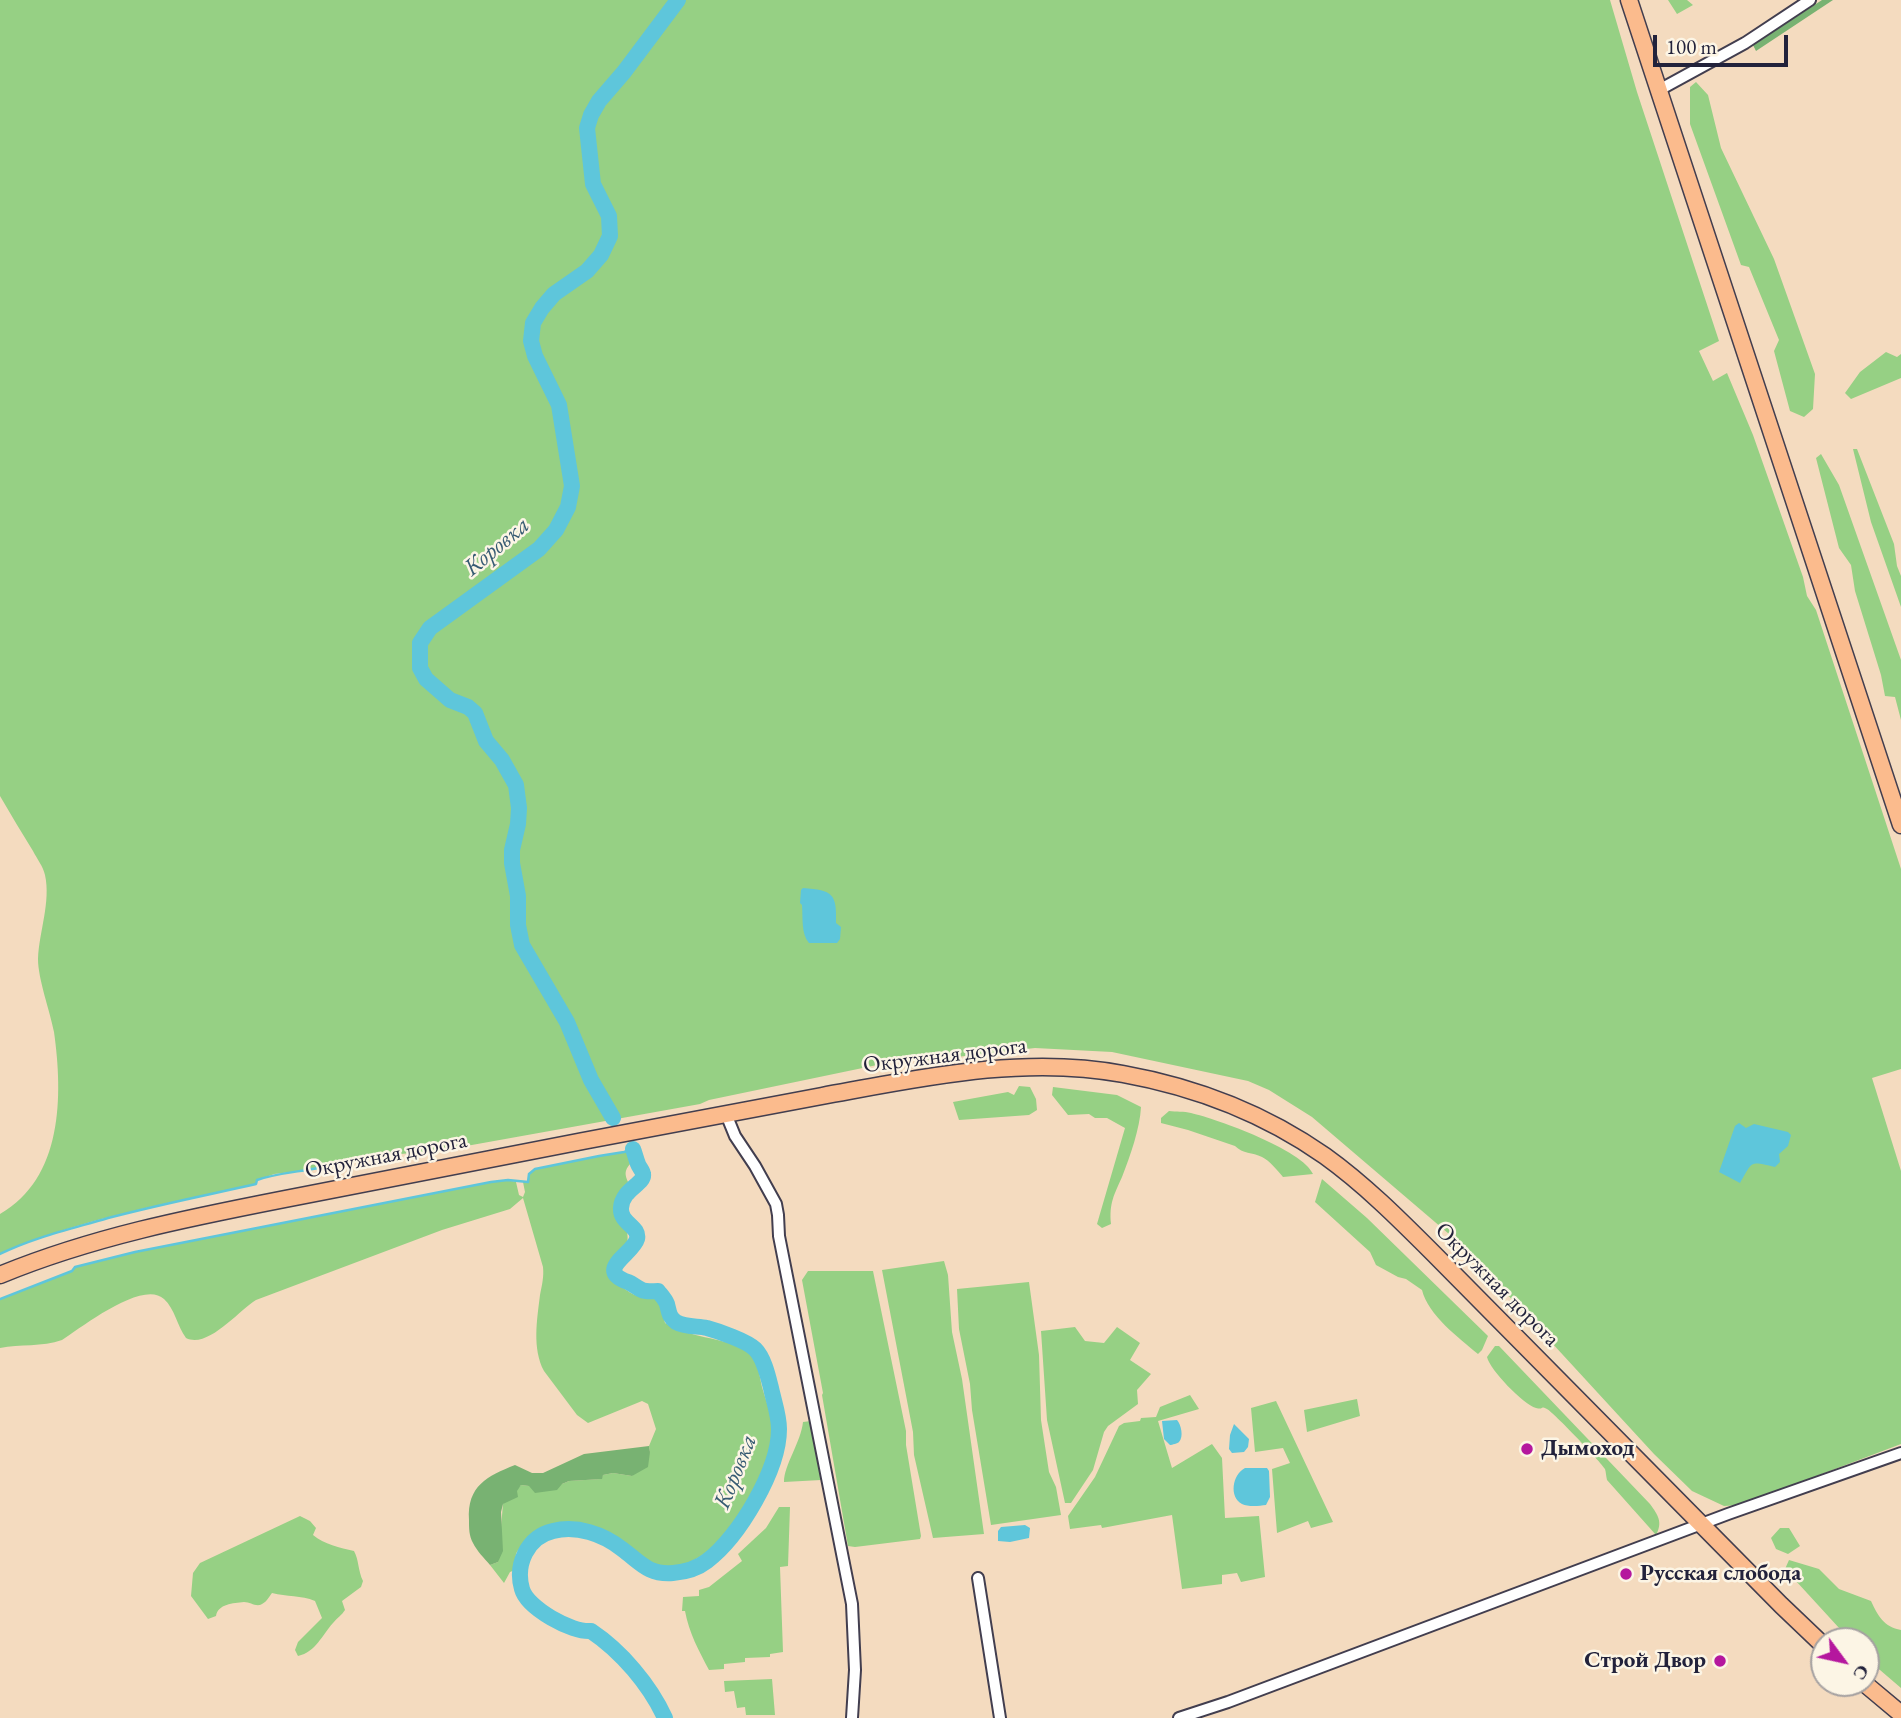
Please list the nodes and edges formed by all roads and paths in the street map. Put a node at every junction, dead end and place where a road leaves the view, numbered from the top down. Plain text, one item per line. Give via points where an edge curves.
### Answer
1 (1629, 0) edge
2 (1810, 0) edge
3 (1659, 90) junction
4 (1901, 825) edge
5 (726, 1114) junction
6 (0, 1275) edge
7 (1901, 1453) edge
8 (1702, 1525) junction
9 (978, 1578) dead end
10 (1810, 1632) edge
11 (1880, 1696) edge
12 (1901, 1714) edge
13 (852, 1718) edge
14 (1000, 1718) edge
15 (1179, 1718) edge

1 - 3 main road
2 - 3 street via 1745,43
3 - 4 main road
5 - 6 main road, Окружная дорога via 187,1219 96,1241
5 - 8 main road, Окружная дорога via 932,1077 1036,1066 1121,1073 1237,1108 1304,1142 1372,1194
5 - 13 street via 778,1210 779,1236 852,1604
7 - 8 street
8 - 10 main road, Окружная дорога
8 - 15 street
9 - 14 street
11 - 12 main road

